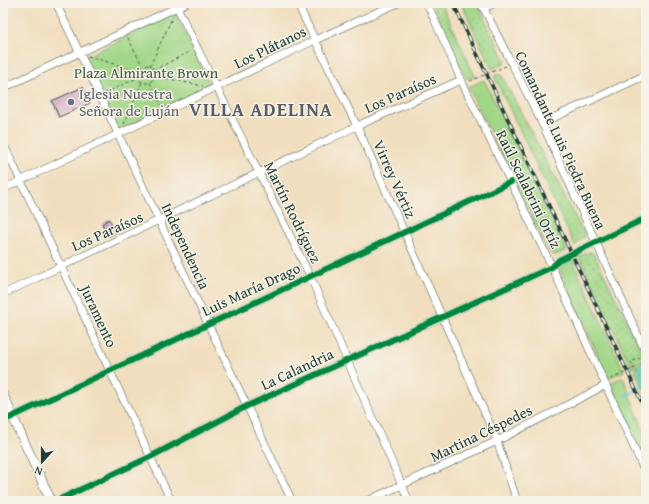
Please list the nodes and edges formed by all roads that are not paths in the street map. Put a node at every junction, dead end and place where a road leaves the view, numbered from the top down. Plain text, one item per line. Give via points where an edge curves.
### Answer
1 (56, 3) edge
2 (186, 3) edge
3 (297, 3) edge
4 (398, 3) edge
5 (427, 3) edge
6 (495, 3) edge
7 (176, 5) edge
8 (483, 6) edge
9 (315, 40) junction
10 (80, 53) junction
11 (646, 75) edge
12 (462, 82) junction
13 (3, 88) edge
14 (216, 88) junction
15 (542, 123) junction
16 (357, 126) junction
17 (119, 135) junction
18 (3, 143) edge
19 (259, 173) junction
20 (21, 180) junction
21 (511, 182) junction
22 (3, 189) edge
23 (646, 218) edge
24 (160, 221) junction
25 (404, 232) junction
26 (595, 242) junction
27 (61, 266) junction
28 (552, 267) junction
29 (310, 276) junction
30 (3, 294) edge
31 (441, 317) junction
32 (208, 323) junction
33 (644, 355) edge
34 (346, 361) junction
35 (110, 370) junction
36 (606, 385) junction
37 (3, 395) edge
38 (247, 406) junction
39 (13, 416) junction
40 (3, 420) edge
41 (498, 441) junction
42 (150, 457) junction
43 (646, 474) edge
44 (401, 486) junction
45 (51, 501) edge
46 (56, 501) edge
47 (171, 501) edge
48 (292, 501) edge
49 (367, 501) edge
50 (409, 501) edge
51 (517, 501) edge

1 - 10 street, Independencia
2 - 7 street
3 - 9 street, Virrey Vértiz
4 - 9 street, Los Plátanos
5 - 12 street, Raúl Scalabrini Ortíz
6 - 8 street
7 - 10 street
7 - 14 street, Martín Rodríguez
8 - 15 street, Comandante Luis Piedra Buena
9 - 14 street, Los Plátanos
9 - 16 street, Virrey Vértiz
10 - 13 street
10 - 17 street, Independencia
11 - 15 street
12 - 16 street, Los Paraísos
12 - 21 street, Raúl Scalabrini Ortíz
14 - 17 street, Los Plátanos
14 - 19 street, Martín Rodríguez
15 - 26 street, Comandante Luis Piedra Buena
16 - 19 street, Los Paraísos
16 - 25 street, Virrey Vértiz
17 - 20 street, Los Plátanos
17 - 24 street, Independencia
18 - 20 street, Juramento
19 - 24 street, Los Paraísos
19 - 29 street, Martín Rodríguez
20 - 22 street, Los Plátanos
20 - 27 street, Juramento
21 - 25 street, Luis María Drago
21 - 28 street, Raúl Scalabrini Ortíz
23 - 26 street
24 - 27 street, Los Paraísos
24 - 32 street, Independencia
25 - 29 street, Luis María Drago
25 - 31 street, Virrey Vértiz
26 - 28 street, La Calandria via 559,260
26 - 33 street, Comandante Luis Piedra Buena
27 - 30 street, Los Paraísos
27 - 35 street, Juramento
28 - 31 street, La Calandria
28 - 36 street, Raúl Scalabrini Ortíz
29 - 32 street, Luis María Drago
29 - 34 street, Martín Rodríguez
31 - 34 street, La Calandria
31 - 41 street, Virrey Vértiz
32 - 35 street, Luis María Drago
32 - 38 street, Independencia
34 - 38 street, La Calandria
34 - 44 street, Martín Rodríguez
35 - 39 street, Luis María Drago
35 - 42 street, Juramento
36 - 41 street, Martina Céspedes
36 - 43 street, Raúl Scalabrini Ortíz
37 - 39 street
38 - 42 street, La Calandria
38 - 48 street, Independencia
39 - 40 street, Luis María Drago
39 - 45 street
41 - 44 street, Martina Céspedes
41 - 51 street, Virrey Vértiz
42 - 46 street, La Calandria
42 - 47 street, Juramento
44 - 49 street, Martina Céspedes
44 - 50 street, Martín Rodríguez

